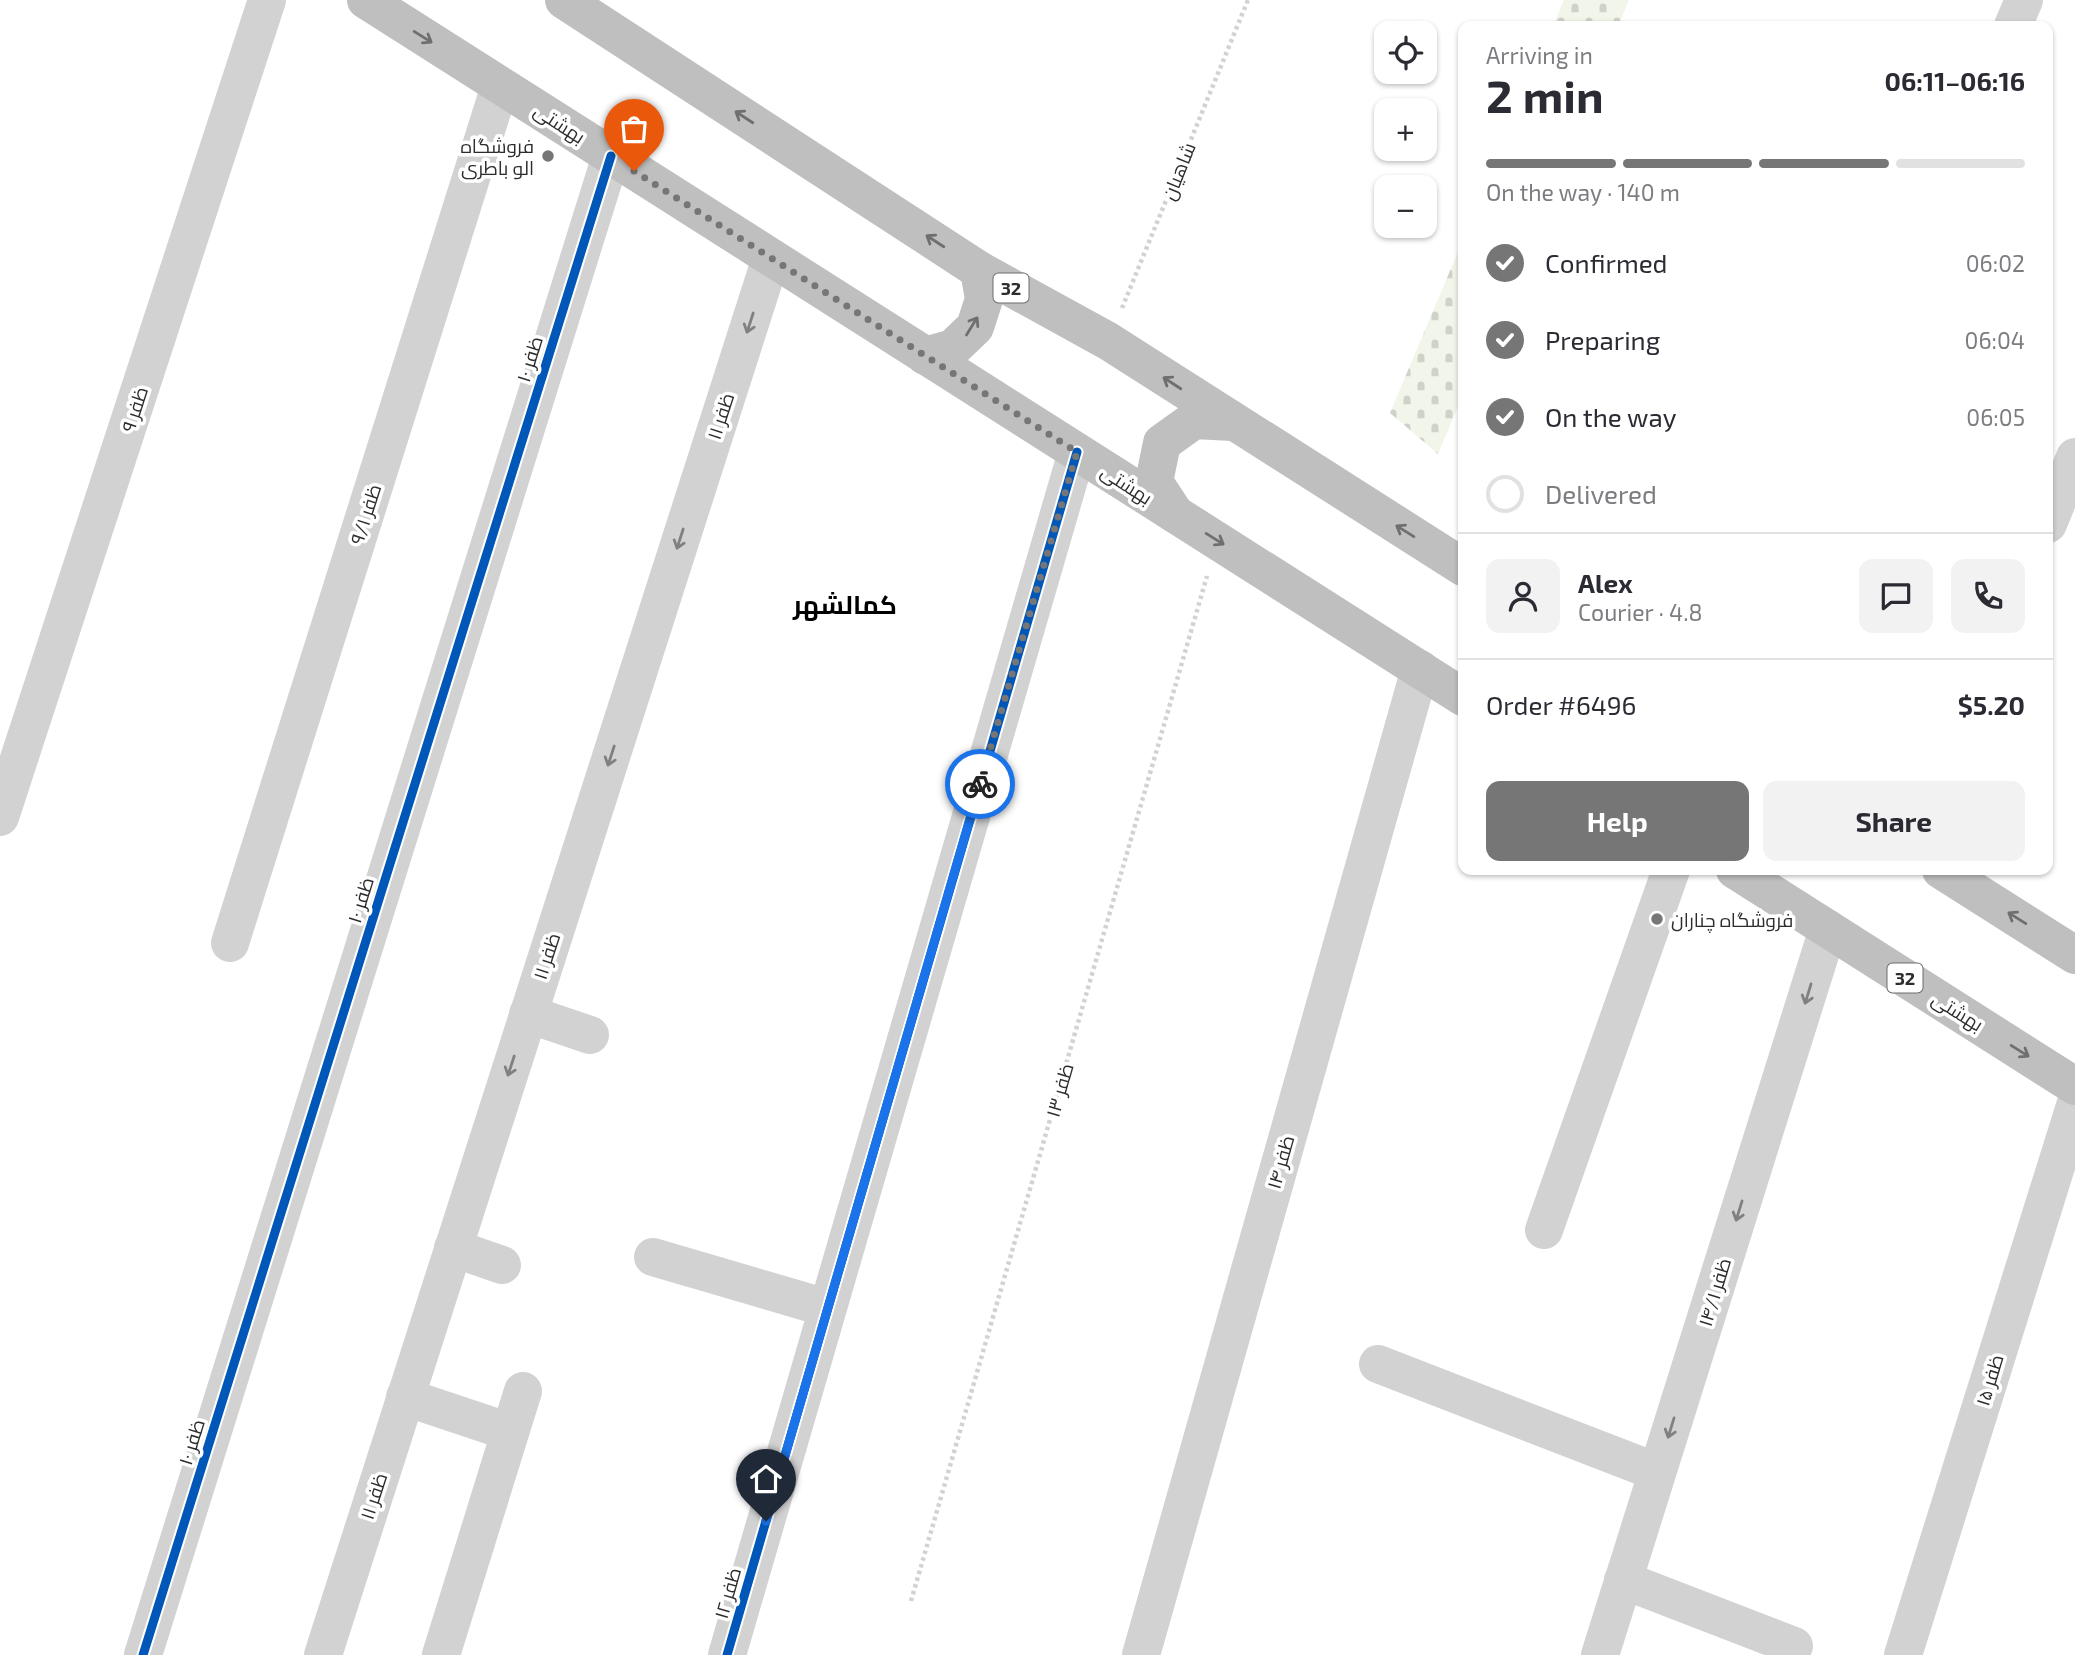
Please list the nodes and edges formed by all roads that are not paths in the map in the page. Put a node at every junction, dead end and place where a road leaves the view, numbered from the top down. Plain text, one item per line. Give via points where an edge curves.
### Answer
1 (267, 0) edge
2 (366, 0) edge
3 (564, 0) edge
4 (2024, 0) edge
5 (2015, 21) edge
6 (500, 86) junction
7 (611, 156) junction
8 (771, 258) junction
9 (979, 270) junction
10 (925, 356) junction
11 (1233, 422) junction
12 (1077, 452) junction
13 (2075, 457) edge
14 (2053, 512) edge
15 (1175, 514) junction
16 (1458, 564) edge
17 (1420, 669) junction
18 (1458, 693) edge
19 (0, 817) edge
20 (1669, 875) edge
21 (1743, 875) edge
22 (1949, 875) edge
23 (1828, 929) junction
24 (230, 943) dead end
25 (2075, 955) edge
26 (527, 1014) junction
27 (590, 1035) dead end
28 (2075, 1086) edge
29 (2075, 1105) edge
30 (1544, 1230) dead end
31 (453, 1248) junction
32 (653, 1257) dead end
33 (502, 1265) dead end
34 (827, 1308) junction
35 (1378, 1364) dead end
36 (523, 1391) dead end
37 (405, 1397) junction
38 (510, 1432) junction
39 (1657, 1472) junction
40 (1623, 1580) junction
41 (1794, 1646) dead end
42 (143, 1655) edge
43 (323, 1655) edge
44 (441, 1655) edge
45 (727, 1655) edge
46 (1141, 1655) edge
47 (1600, 1655) edge
48 (1903, 1655) edge

1 - 19 street, ظفر ۹
2 -> 6 highway, بهشتی
9 -> 3 highway, 32
4 - 5 street
6 - 7 highway, بهشتی
6 - 24 street, ظفر ۹/۱
7 - 8 highway, بهشتی
7 - 42 street, ظفر ۱۰
8 - 10 highway, بهشتی
8 -> 26 street, ظفر ۱۱
10 -> 9 highway via 953,348 975,327 984,299
11 -> 9 highway, 32 via 1108,341
10 - 12 highway, بهشتی
11 - 15 highway via 1194,419 1162,443 1154,482
16 -> 11 highway, 32
12 - 15 highway, بهشتی
12 - 34 street, ظفر ۱۲
13 - 14 street
15 -> 17 highway, بهشتی
17 - 18 highway, بهشتی
17 - 46 street, ظفر ۱۴
20 - 30 street
21 - 23 highway, بهشتی / 32
25 -> 22 highway
23 -> 28 highway, بهشتی / 32
23 -> 39 street, ظفر ۱۴/۱
26 - 27 street
26 -> 31 street, ظفر ۱۱
29 - 48 street, ظفر ۱۵
31 - 33 street
31 - 37 street, ظفر ۱۱
32 - 34 street
34 - 45 street, ظفر ۱۲
35 - 39 street
36 - 38 street
37 - 38 street
37 - 43 street, ظفر ۱۱
38 - 44 street
39 - 40 street, ظفر ۱۴/۱
40 - 41 street
40 - 47 street, ظفر ۱۴/۱

